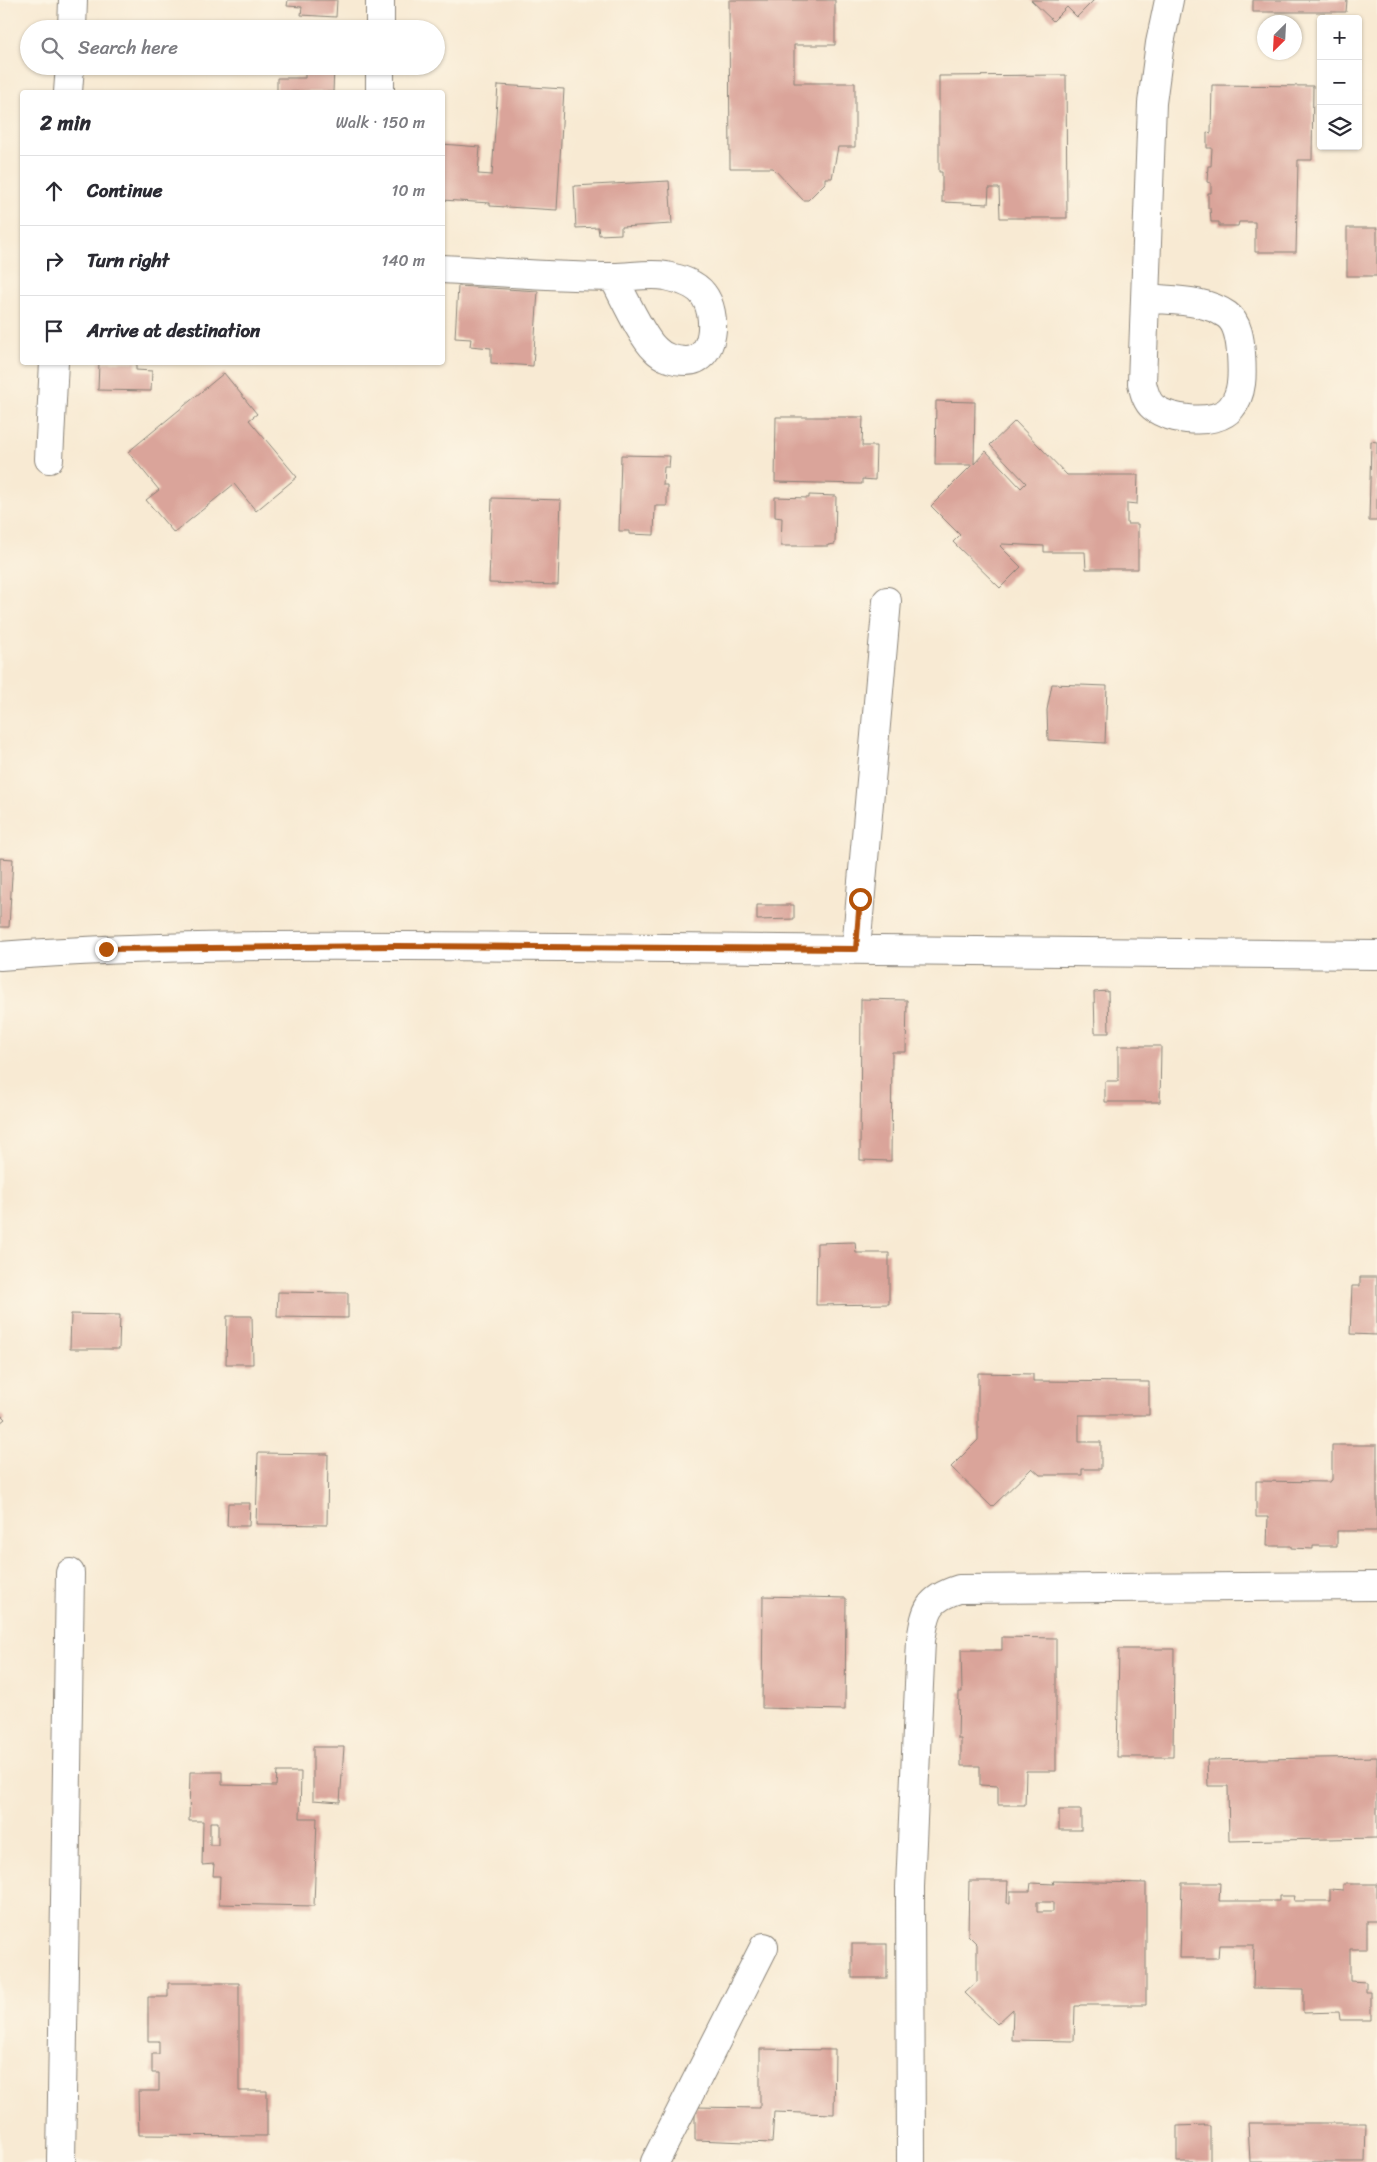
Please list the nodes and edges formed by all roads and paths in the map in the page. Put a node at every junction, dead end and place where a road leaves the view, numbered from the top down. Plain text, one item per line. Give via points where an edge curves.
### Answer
1 (73, 0) edge
2 (380, 0) edge
3 (1169, 0) edge
4 (72, 20) edge
5 (380, 20) edge
6 (69, 75) edge
7 (380, 75) edge
8 (68, 90) edge
9 (380, 90) edge
10 (445, 269) edge
11 (613, 277) dead end
12 (1146, 298) junction
13 (54, 365) edge
14 (49, 459) dead end
15 (887, 601) dead end
16 (856, 949) junction
17 (1377, 955) edge
18 (0, 956) edge
19 (70, 1573) dead end
20 (1377, 1586) edge
21 (764, 1947) dead end
22 (61, 2162) edge
23 (655, 2162) edge
24 (911, 2162) edge

1 - 4 street
2 - 5 street
3 - 12 street via 1152,103
6 - 8 street
7 - 9 street
10 - 11 street
12 - 12 street via 1142,383 1146,397 1154,407 1175,416 1198,420 1220,417 1232,407 1242,376 1240,340 1235,326 1228,316 1206,304
13 - 14 street
15 - 16 street
16 - 17 street
16 - 18 street via 396,946 86,950
19 - 22 street
20 - 24 street via 959,1589 942,1594 932,1604 925,1613 921,1640 910,1887
21 - 23 street

